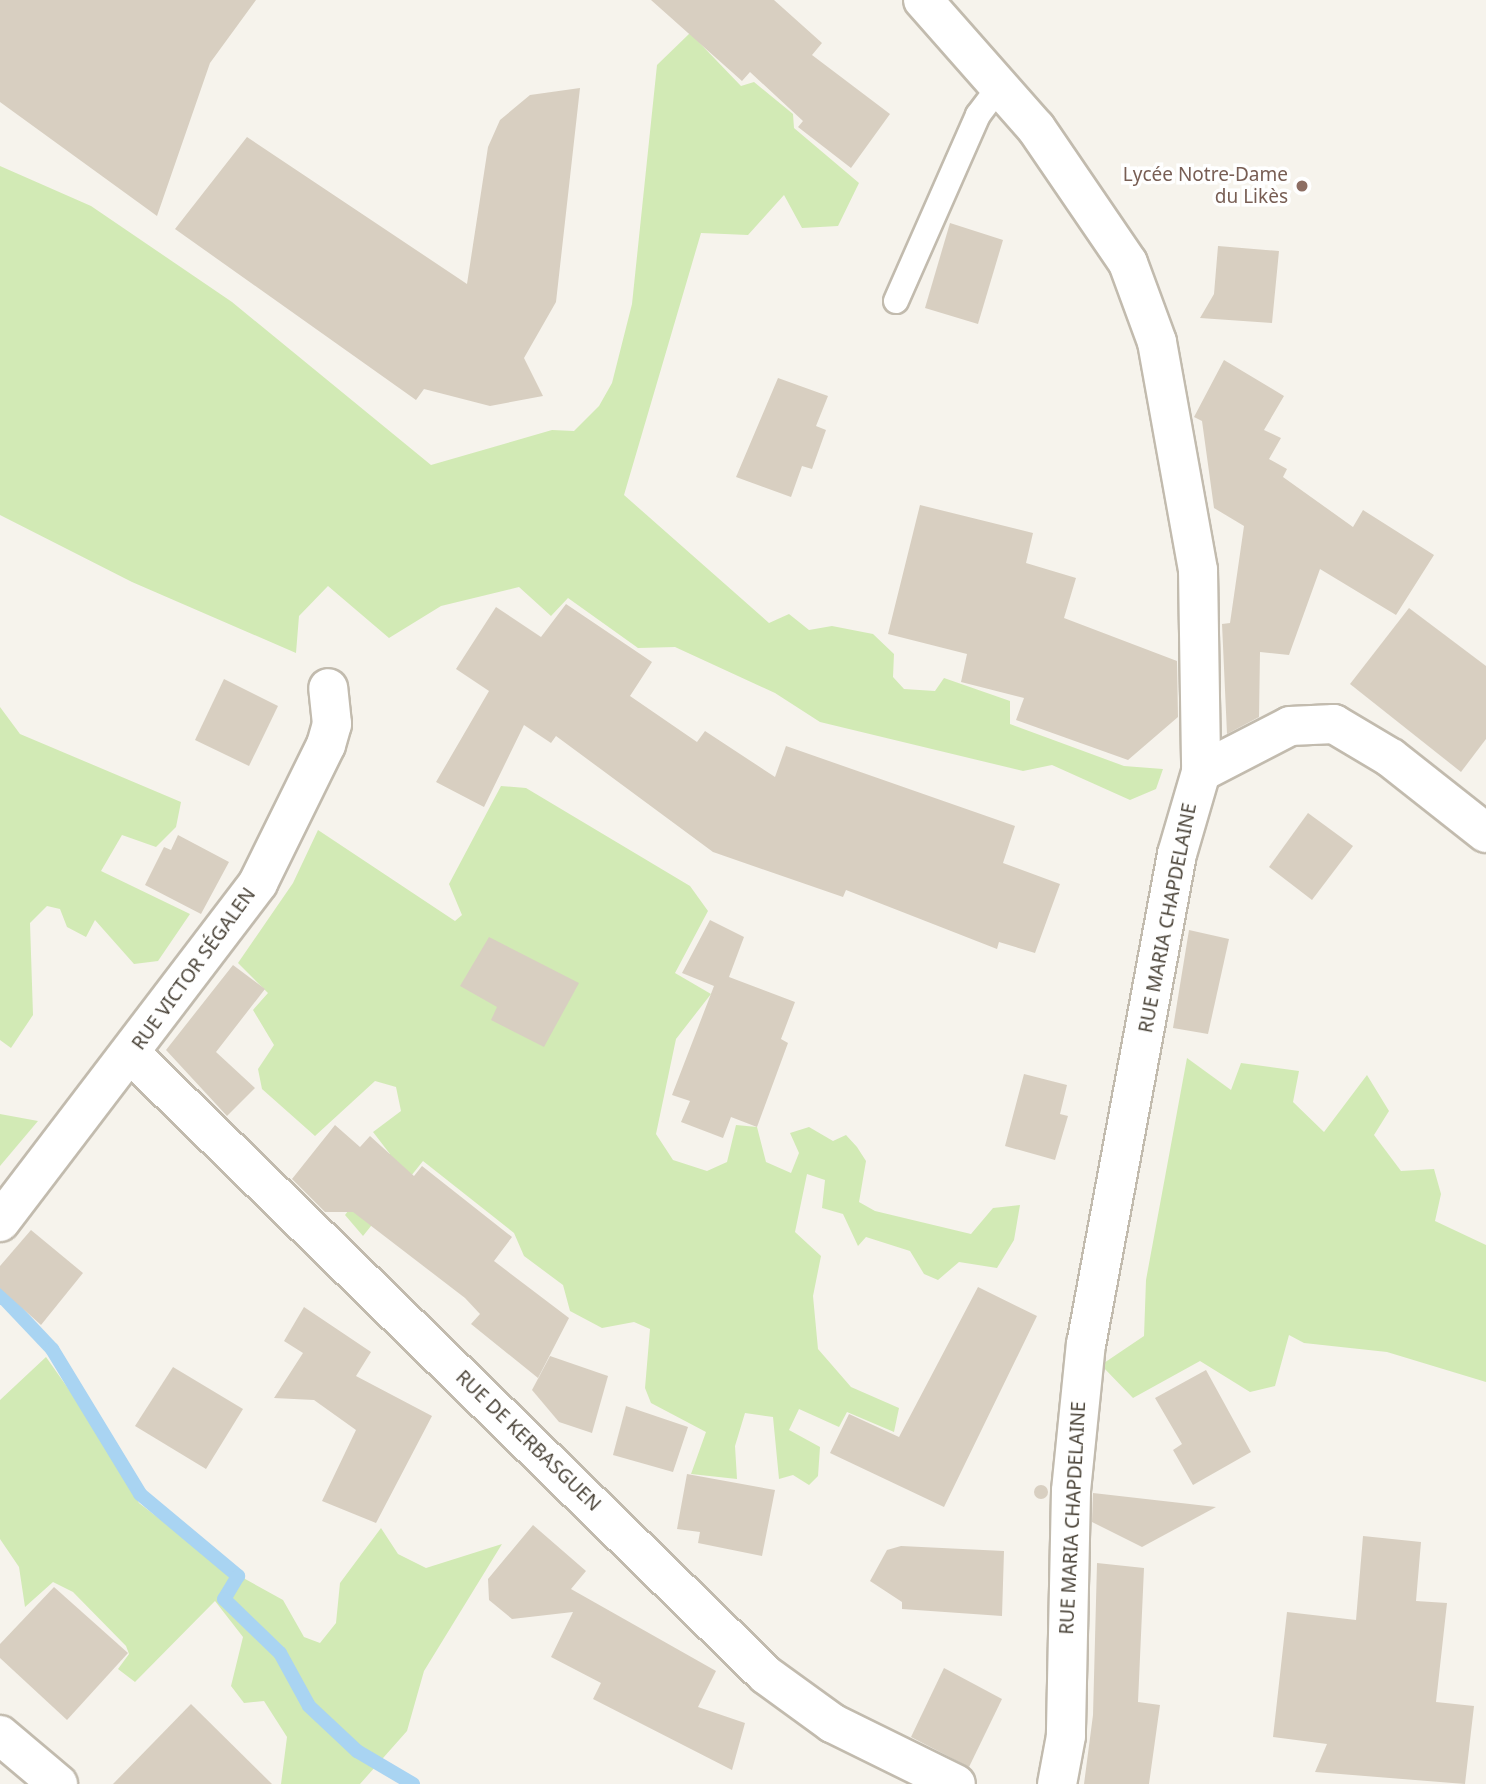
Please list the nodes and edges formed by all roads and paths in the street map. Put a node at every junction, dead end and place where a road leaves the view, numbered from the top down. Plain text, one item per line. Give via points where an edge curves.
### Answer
1 (923, 0) edge
2 (1001, 85) junction
3 (896, 301) dead end
4 (328, 688) dead end
5 (1201, 772) junction
6 (1486, 832) edge
7 (131, 1054) junction
8 (0, 1222) edge
9 (0, 1734) edge
10 (58, 1784) edge
11 (956, 1784) edge
12 (1057, 1784) edge

1 - 2 street, RUE MARIA CHAPDELAINE
2 - 3 lane via 978,115
2 - 5 street, RUE MARIA CHAPDELAINE via 1117,243 1144,298 1166,384 1198,570
4 - 7 street, RUE VICTOR SÉGALEN via 332,724 326,745 276,851 234,918
5 - 6 street via 1290,726 1335,724 1391,758
5 - 12 street, RUE MARIA CHAPDELAINE via 1180,840 1086,1343 1071,1491 1066,1736
7 - 8 street, RUE VICTOR SÉGALEN
7 - 11 street, RUE DE KERBASGUEN via 766,1675 832,1723
9 - 10 street

